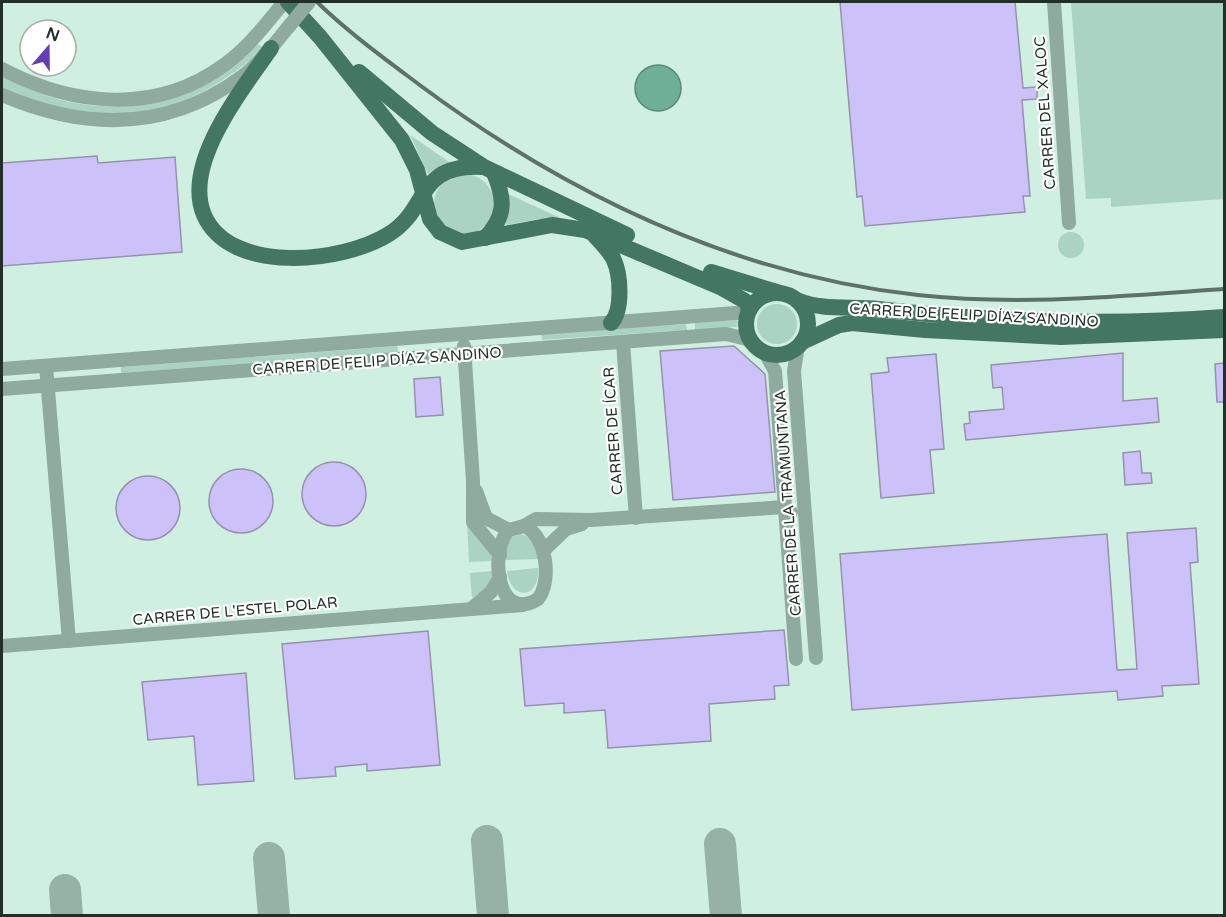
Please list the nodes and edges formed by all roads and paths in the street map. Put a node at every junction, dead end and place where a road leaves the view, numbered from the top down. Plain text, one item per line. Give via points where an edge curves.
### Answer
1 (309, 2) edge
2 (1054, 2) edge
3 (283, 4) edge
4 (320, 37) junction
5 (271, 48) junction
6 (2, 69) edge
7 (2, 94) edge
8 (489, 170) junction
9 (422, 194) junction
10 (1069, 223) dead end
11 (593, 233) junction
12 (484, 238) junction
13 (780, 293) junction
14 (797, 300) junction
15 (749, 311) junction
16 (1224, 317) edge
17 (610, 323) junction
18 (1224, 330) edge
19 (463, 334) junction
20 (751, 340) junction
21 (623, 342) junction
22 (800, 344) junction
23 (764, 351) junction
24 (465, 354) junction
25 (46, 366) junction
26 (2, 369) edge
27 (49, 386) junction
28 (2, 389) edge
29 (473, 481) junction
30 (785, 507) junction
31 (636, 518) junction
32 (591, 520) junction
33 (806, 521) junction
34 (525, 526) junction
35 (509, 530) junction
36 (543, 551) junction
37 (500, 555) junction
38 (500, 577) junction
39 (524, 605) junction
40 (471, 609) junction
41 (69, 641) junction
42 (2, 646) edge
43 (816, 658) dead end
44 (796, 659) dead end

1 - 5 street, bridge
2 - 10 street, CARRER DEL XALOC
3 - 4 main road
3 - 6 street via 223,66 193,83 150,97 119,101 72,97
4 - 8 main road via 410,117
4 - 9 main road via 402,140 414,162
5 - 7 street via 244,75 215,93 177,110 140,119 81,119 40,110
5 - 9 main road via 218,129 202,167 202,210 220,239 247,252 273,256 323,256 347,251 397,229
8 - 9 main road via 448,170
8 - 12 main road via 502,197 502,213
8 - 13 main road via 704,269
9 - 12 main road via 429,219 440,232 462,242
11 - 12 main road via 552,225
11 - 15 main road via 722,288 745,301
11 - 17 main road via 609,252 618,274 617,313
13 - 14 main road
13 - 15 main road via 761,297
14 - 16 main road, CARRER DE FELIP DÍAZ SANDINO via 828,308 1020,321 1111,323
14 - 22 main road via 808,319 807,332
15 - 17 street, CARRER DE FELIP DÍAZ SANDINO
15 - 20 main road via 746,324
17 - 19 street, CARRER DE FELIP DÍAZ SANDINO
18 - 22 main road, CARRER DE FELIP DÍAZ SANDINO via 1061,337 852,323 839,325
19 - 24 street
19 - 25 street, CARRER DE FELIP DÍAZ SANDINO
20 - 21 street, CARRER DE FELIP DÍAZ SANDINO via 726,334
20 - 23 main road
21 - 24 street, CARRER DE FELIP DÍAZ SANDINO
21 - 31 street, CARRER DE ÍCAR
22 - 23 main road via 782,354
22 - 33 street, CARRER DE LA TRAMUNTANA via 794,371
23 - 30 street, CARRER DE LA TRAMUNTANA via 774,371
24 - 27 street, CARRER DE FELIP DÍAZ SANDINO
24 - 29 street
25 - 26 street, CARRER DE FELIP DÍAZ SANDINO
25 - 27 street
27 - 28 street, CARRER DE FELIP DÍAZ SANDINO
27 - 41 street
29 - 35 street via 486,518
29 - 37 street via 473,522
30 - 31 street
30 - 33 street
30 - 44 street, CARRER DE LA TRAMUNTANA
31 - 32 street
32 - 34 street via 536,519
32 - 36 street via 566,529
33 - 43 street, CARRER DE LA TRAMUNTANA
34 - 35 street
34 - 36 street via 538,535
35 - 37 street via 499,544
36 - 39 street via 543,593
37 - 38 street
38 - 39 street via 506,597
38 - 40 street via 491,592
39 - 40 street, CARRER DE L'ESTEL POLAR
40 - 41 street, CARRER DE L'ESTEL POLAR
41 - 42 street, CARRER DE L'ESTEL POLAR

